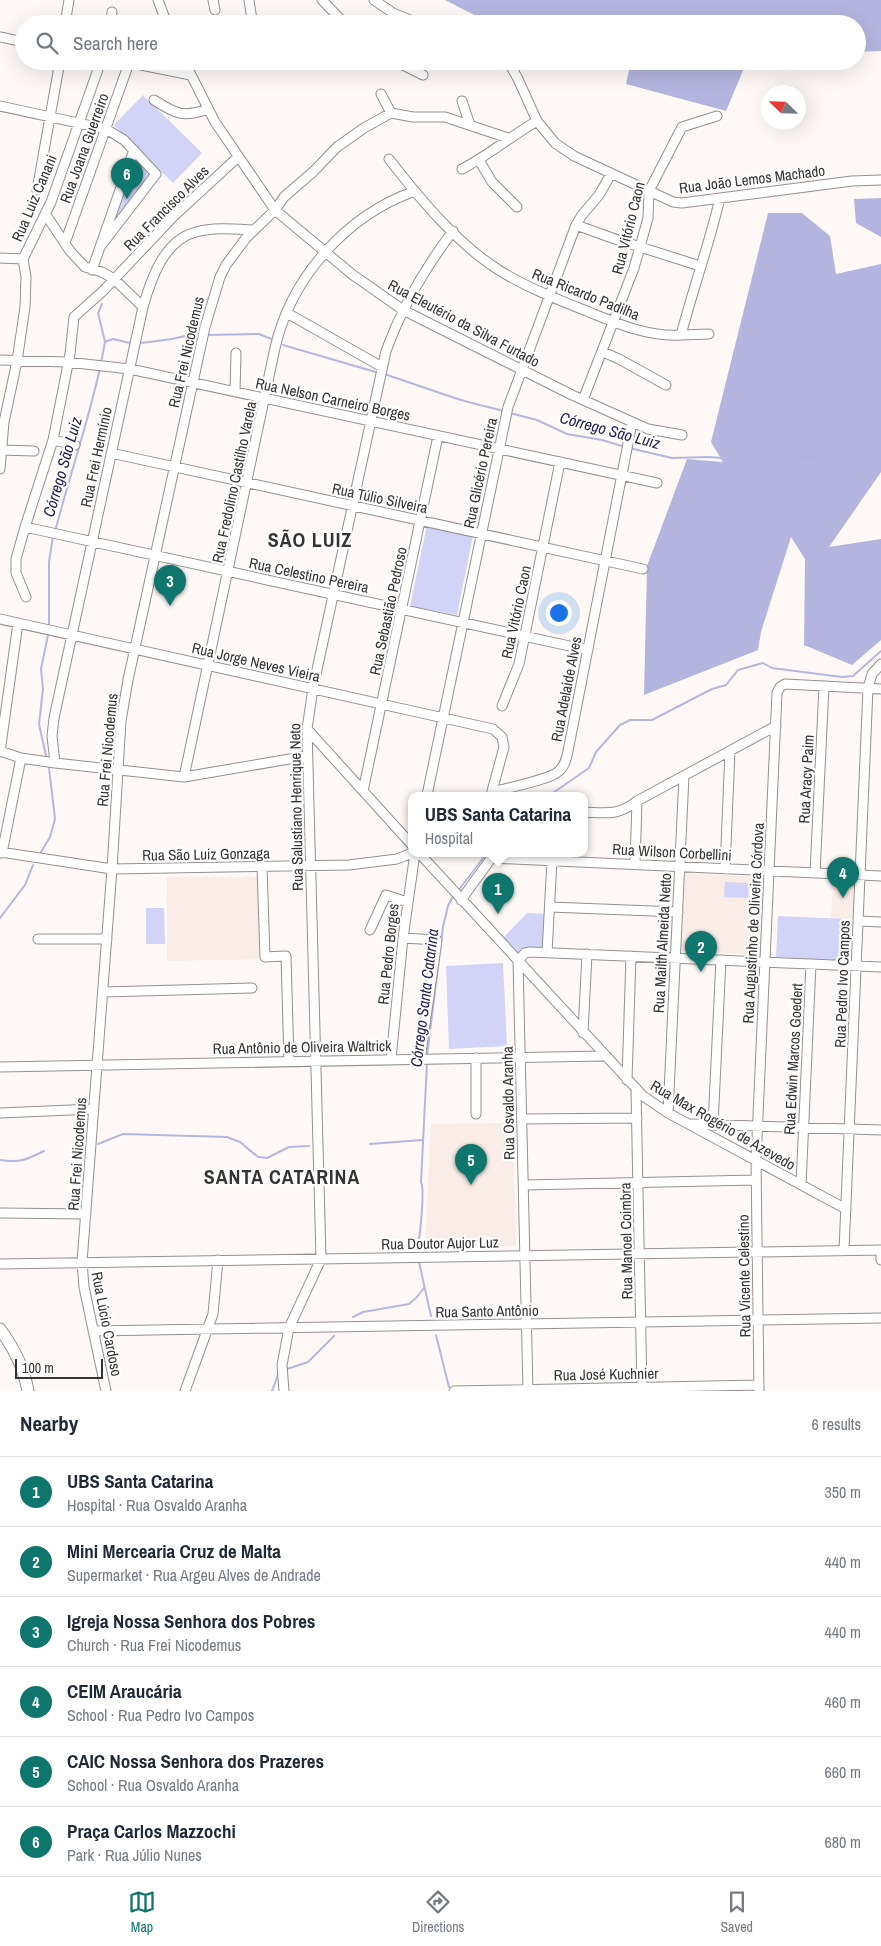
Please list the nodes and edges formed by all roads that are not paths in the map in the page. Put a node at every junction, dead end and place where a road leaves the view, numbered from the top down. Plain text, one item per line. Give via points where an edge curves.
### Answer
1 (69, 0) edge
2 (158, 0) edge
3 (213, 0) edge
4 (252, 0) edge
5 (322, 0) edge
6 (374, 0) edge
7 (215, 10) dead end
8 (112, 12) dead end
9 (66, 15) edge
10 (112, 15) edge
11 (164, 15) edge
12 (252, 15) edge
13 (336, 15) edge
14 (398, 15) edge
15 (0, 37) edge
16 (15, 40) edge
17 (58, 70) edge
18 (98, 70) edge
19 (123, 70) edge
20 (163, 70) edge
21 (188, 70) edge
22 (413, 70) edge
23 (513, 70) edge
24 (423, 75) dead end
25 (191, 76) junction
26 (381, 94) dead end
27 (154, 100) dead end
28 (462, 101) dead end
29 (0, 106) edge
30 (208, 109) junction
31 (391, 113) junction
32 (717, 116) dead end
33 (50, 117) junction
34 (537, 121) junction
35 (79, 123) junction
36 (470, 125) junction
37 (106, 129) junction
38 (508, 138) junction
39 (134, 150) junction
40 (238, 157) junction
41 (390, 159) dead end
42 (479, 160) junction
43 (462, 169) dead end
44 (611, 174) junction
45 (881, 180) edge
46 (37, 190) dead end
47 (415, 191) junction
48 (648, 191) junction
49 (720, 198) junction
50 (517, 206) dead end
51 (275, 210) junction
52 (46, 215) junction
53 (576, 225) junction
54 (254, 230) junction
55 (453, 231) junction
56 (65, 243) junction
57 (100, 247) junction
58 (641, 248) junction
59 (325, 252) junction
60 (0, 258) edge
61 (23, 259) junction
62 (700, 266) junction
63 (92, 270) junction
64 (114, 279) junction
65 (549, 296) junction
66 (143, 308) junction
67 (403, 310) junction
68 (287, 313) junction
69 (614, 323) junction
70 (709, 334) dead end
71 (681, 335) junction
72 (603, 352) junction
73 (236, 353) dead end
74 (0, 360) edge
75 (17, 360) junction
76 (67, 362) junction
77 (130, 369) junction
78 (522, 370) junction
79 (381, 372) junction
80 (193, 383) junction
81 (666, 385) dead end
82 (235, 392) junction
83 (266, 398) junction
84 (583, 400) junction
85 (370, 421) junction
86 (632, 423) junction
87 (682, 435) dead end
88 (438, 436) junction
89 (53, 440) junction
90 (75, 445) dead end
91 (499, 449) junction
92 (1, 450) edge
93 (34, 451) dead end
94 (111, 453) junction
95 (560, 462) junction
96 (174, 467) junction
97 (0, 469) edge
98 (622, 476) junction
99 (248, 483) junction
100 (657, 483) dead end
101 (352, 506) junction
102 (420, 521) junction
103 (24, 527) junction
104 (482, 534) junction
105 (92, 542) junction
106 (543, 548) junction
107 (155, 555) junction
108 (605, 561) junction
109 (643, 569) dead end
110 (228, 571) junction
111 (333, 594) junction
112 (26, 597) dead end
113 (402, 609) junction
114 (0, 619) edge
115 (18, 623) junction
116 (463, 623) junction
117 (72, 635) junction
118 (525, 636) junction
119 (135, 648) junction
120 (588, 650) junction
121 (881, 664) edge
122 (208, 665) junction
123 (824, 686) junction
124 (313, 688) junction
125 (868, 688) junction
126 (881, 689) edge
127 (383, 704) junction
128 (502, 706) dead end
129 (443, 718) junction
130 (776, 726) junction
131 (307, 729) junction
132 (730, 751) junction
133 (0, 752) edge
134 (307, 756) junction
135 (21, 758) junction
136 (54, 764) junction
137 (118, 771) junction
138 (684, 776) junction
139 (184, 777) junction
140 (363, 791) junction
141 (428, 792) edge
142 (493, 792) edge
143 (498, 792) edge
144 (637, 801) junction
145 (588, 812) edge
146 (408, 841) edge
147 (1, 852) edge
148 (408, 856) edge
149 (413, 857) edge
150 (423, 857) edge
151 (491, 857) edge
152 (517, 857) edge
153 (552, 860) junction
154 (635, 864) junction
155 (310, 866) junction
156 (680, 866) junction
157 (262, 867) junction
158 (725, 868) junction
159 (112, 869) junction
160 (769, 871) junction
161 (816, 873) junction
162 (860, 875) junction
163 (881, 876) edge
164 (457, 896) junction
165 (407, 902) junction
166 (550, 907) junction
167 (678, 912) junction
168 (858, 921) junction
169 (881, 922) edge
170 (370, 930) dead end
171 (403, 938) junction
172 (38, 939) dead end
173 (107, 939) junction
174 (548, 953) junction
175 (587, 954) junction
176 (631, 956) junction
177 (675, 958) junction
178 (721, 960) junction
179 (518, 961) junction
180 (765, 962) junction
181 (811, 964) junction
182 (856, 966) junction
183 (881, 967) edge
184 (252, 988) dead end
185 (103, 992) junction
186 (583, 1033) junction
187 (604, 1056) junction
188 (521, 1057) junction
189 (476, 1058) junction
190 (391, 1059) junction
191 (426, 1059) junction
192 (316, 1060) junction
193 (289, 1061) junction
194 (97, 1065) junction
195 (0, 1067) edge
196 (627, 1080) junction
197 (636, 1091) junction
198 (94, 1109) junction
199 (0, 1112) edge
200 (668, 1112) junction
201 (476, 1114) dead end
202 (637, 1118) junction
203 (522, 1119) junction
204 (690, 1124) junction
205 (714, 1125) junction
206 (758, 1126) junction
207 (804, 1128) junction
208 (849, 1129) junction
209 (881, 1130) edge
210 (756, 1160) junction
211 (756, 1180) junction
212 (638, 1183) junction
213 (801, 1185) junction
214 (524, 1186) junction
215 (846, 1209) junction
216 (0, 1213) edge
217 (86, 1214) junction
218 (844, 1250) junction
219 (881, 1250) edge
220 (757, 1252) junction
221 (640, 1254) junction
222 (525, 1255) junction
223 (321, 1259) junction
224 (218, 1260) junction
225 (881, 1260) edge
226 (82, 1262) junction
227 (0, 1264) edge
228 (881, 1318) edge
229 (758, 1320) junction
230 (641, 1322) junction
231 (527, 1324) junction
232 (0, 1328) edge
233 (289, 1328) junction
234 (207, 1330) junction
235 (94, 1331) junction
236 (759, 1388) edge
237 (642, 1389) edge
238 (528, 1390) edge
239 (28, 1391) edge
240 (106, 1391) edge
241 (185, 1391) edge
242 (284, 1391) edge
243 (454, 1391) edge

1 - 9 street
2 - 11 street
3 - 7 street
4 - 12 street
5 - 13 street
6 - 14 street
8 - 10 street
15 - 16 street
17 - 33 street
18 - 35 street, Rua Luiz Canani
19 - 37 street, Rua Joana Guerreiro
20 - 25 street
21 - 25 street, Rua Eleutério da Silva Furtado
22 - 24 street
23 - 34 street, Rua João Lemos Machado
25 - 30 street, Rua Eleutério da Silva Furtado
26 - 31 street
27 - 30 street via 183,115
28 - 36 street
29 - 33 street
30 - 40 street, Rua Eleutério da Silva Furtado
31 - 36 street via 413,117 442,116
31 - 51 street, Rua Frei Nicodemus via 337,147 284,197
32 - 48 street, Rua Vitório Caon via 682,127
33 - 35 street
33 - 46 street
34 - 38 street
34 - 44 street, Rua João Lemos Machado via 564,150
35 - 37 street
35 - 52 street, Rua Luiz Canani
36 - 38 street
37 - 39 street
37 - 56 street, Rua Joana Guerreiro
38 - 42 street
39 - 57 street
39 - 57 street via 156,174
40 - 51 street, Rua Eleutério da Silva Furtado
40 - 64 street, Rua Francisco Alves via 174,216
41 - 47 street, Rua Ricardo Padilha
42 - 43 street
42 - 50 street via 492,182
44 - 48 street, Rua João Lemos Machado
44 - 53 street, Rua Glicério Pereira
45 - 49 street, Rua João Lemos Machado
47 - 55 street, Rua Ricardo Padilha
47 - 59 street, Rua Fredolino Castilho Varela via 389,201 367,215
48 - 49 street, Rua João Lemos Machado via 682,203
48 - 58 street, Rua Vitório Caon via 648,218
49 - 62 street
51 - 54 street, Rua Frei Nicodemus
51 - 59 street, Rua Eleutério da Silva Furtado
52 - 56 street
52 - 61 street, Rua Luiz Canani
53 - 58 street
53 - 65 street, Rua Glicério Pereira
54 - 66 street, Rua Frei Hermínio via 206,230 182,239 164,256
54 - 80 street, Rua Frei Nicodemus via 235,252 218,283
55 - 65 street, Rua Ricardo Padilha via 500,271
55 - 67 street, Rua Salustiano Henrique Neto via 423,273
56 - 63 street via 85,267
57 - 63 street
58 - 62 street
58 - 69 street, Rua Vitório Caon
59 - 67 street, Rua Eleutério da Silva Furtado
59 - 68 street, Rua Fredolino Castilho Varela
60 - 61 street
61 - 75 street, Rua Luiz Canani via 26,292
62 - 71 street
63 - 64 street
64 - 66 street
64 - 76 street, Rua Francisco Alves via 74,317
65 - 69 street, Rua Ricardo Padilha
65 - 78 street, Rua Glicério Pereira
66 - 77 street, Rua Frei Hermínio
67 - 78 street, Rua Eleutério da Silva Furtado
67 - 79 street, Rua Salustiano Henrique Neto
68 - 79 street
68 - 83 street, Rua Fredolino Castilho Varela via 278,336
69 - 71 street, Rua Ricardo Padilha via 658,335
69 - 72 street, Rua Vitório Caon
70 - 71 street, Rua Ricardo Padilha
72 - 81 street
72 - 84 street, Rua Vitório Caon
73 - 82 street
74 - 75 street, Rua Nelson Carneiro Borges
75 - 76 street, Rua Nelson Carneiro Borges
75 - 92 street, Rua Luiz Canani
76 - 77 street, Rua Nelson Carneiro Borges
76 - 89 street, Rua Francisco Alves
77 - 80 street, Rua Nelson Carneiro Borges
77 - 94 street, Rua Frei Hermínio
78 - 84 street, Rua Eleutério da Silva Furtado
78 - 91 street, Rua Glicério Pereira via 508,407
79 - 85 street, Rua Salustiano Henrique Neto
80 - 82 street, Rua Nelson Carneiro Borges
80 - 96 street, Rua Frei Nicodemus
82 - 83 street, Rua Nelson Carneiro Borges
83 - 85 street, Rua Nelson Carneiro Borges
83 - 99 street, Rua Fredolino Castilho Varela
84 - 86 street, Rua Eleutério da Silva Furtado
85 - 88 street, Rua Nelson Carneiro Borges
85 - 101 street, Rua Salustiano Henrique Neto
86 - 87 street, Rua Eleutério da Silva Furtado
86 - 98 street, Rua Adelaide Alves
88 - 91 street, Rua Nelson Carneiro Borges
88 - 102 street, Rua Sebastião Pedroso
89 - 90 street
89 - 103 street, Rua Francisco Alves
91 - 95 street, Rua Nelson Carneiro Borges
91 - 104 street, Rua Glicério Pereira
92 - 93 street
92 - 97 street, Rua Luiz Canani
94 - 96 street, Rua Túlio Silveira
94 - 105 street, Rua Frei Hermínio
95 - 98 street, Rua Nelson Carneiro Borges
95 - 106 street, Rua Vitório Caon
96 - 99 street, Rua Túlio Silveira
96 - 107 street, Rua Frei Nicodemus
98 - 100 street, Rua Nelson Carneiro Borges
98 - 108 street, Rua Adelaide Alves
99 - 101 street, Rua Túlio Silveira
99 - 110 street, Rua Fredolino Castilho Varela
101 - 102 street, Rua Túlio Silveira
101 - 111 street, Rua Salustiano Henrique Neto
102 - 104 street, Rua Túlio Silveira
102 - 113 street, Rua Sebastião Pedroso
103 - 105 street, Rua Celestino Pereira
103 - 112 street, Rua Francisco Alves via 15,567
104 - 106 street, Rua Túlio Silveira
104 - 116 street, Rua Glicério Pereira
105 - 107 street, Rua Celestino Pereira
105 - 117 street, Rua Frei Hermínio
106 - 108 street, Rua Túlio Silveira
106 - 118 street, Rua Vitório Caon
107 - 110 street, Rua Celestino Pereira
107 - 119 street, Rua Frei Nicodemus
108 - 109 street, Rua Túlio Silveira
108 - 120 street, Rua Adelaide Alves
110 - 111 street, Rua Celestino Pereira
110 - 122 street, Rua Fredolino Castilho Varela
111 - 113 street, Rua Celestino Pereira
111 - 124 street, Rua Salustiano Henrique Neto
113 - 116 street, Rua Celestino Pereira
113 - 127 street, Rua Sebastião Pedroso
114 - 115 street, Rua Jorge Neves Vieira
115 - 117 street, Rua Jorge Neves Vieira
115 - 133 street
116 - 118 street, Rua Celestino Pereira
116 - 129 street, Rua Glicério Pereira
117 - 119 street, Rua Jorge Neves Vieira
117 - 136 street, Rua Frei Hermínio via 52,726
118 - 120 street, Rua Celestino Pereira
118 - 128 street, Rua Vitório Caon via 518,669
119 - 122 street, Rua Jorge Neves Vieira
119 - 137 street, Rua Frei Nicodemus via 124,701
120 - 143 street, Rua Adelaide Alves via 569,746 560,770
121 - 125 street via 872,674
122 - 124 street, Rua Jorge Neves Vieira
122 - 139 street, Rua Fredolino Castilho Varela
123 - 125 street
123 - 130 street, Rua Augustinho de Oliveira Córdova via 785,684 780,687
123 - 161 street, Rua Aracy Paim
124 - 127 street, Rua Jorge Neves Vieira
124 - 131 street, Rua Salustiano Henrique Neto
125 - 126 street
125 - 162 street, Rua Pedro Ivo Campos
127 - 129 street, Rua Jorge Neves Vieira
127 - 140 street, Rua Sebastião Pedroso
129 - 141 street, Rua Glicério Pereira
129 - 142 street, Rua Jorge Neves Vieira via 493,729 502,737 504,747
130 - 132 street
130 - 160 street, Rua Augustinho de Oliveira Córdova
131 - 134 street, Rua Salustiano Henrique Neto
131 - 140 street
132 - 138 street
132 - 158 street
133 - 135 street
134 - 139 street
134 - 155 street, Rua Salustiano Henrique Neto
135 - 136 street
135 - 147 street
136 - 137 street
137 - 139 street
137 - 159 street, Rua Frei Nicodemus
138 - 144 street
138 - 156 street, Rua Mailth Almeida Netto
140 - 146 street
144 - 145 street via 616,813
144 - 154 street
147 - 159 street, Rua São Luiz Gonzaga
148 - 155 street, Rua São Luiz Gonzaga via 378,862
149 - 165 street, Rua Pedro Borges
150 - 164 street
151 - 164 street
152 - 153 street, Rua Wilson Corbellini
153 - 154 street, Rua Wilson Corbellini
153 - 166 street
154 - 156 street, Rua Wilson Corbellini
155 - 157 street, Rua São Luiz Gonzaga
155 - 192 street, Rua Salustiano Henrique Neto
156 - 158 street, Rua Wilson Corbellini
156 - 167 street, Rua Mailth Almeida Netto
157 - 159 street, Rua São Luiz Gonzaga
157 - 193 street via 265,957 286,956
158 - 160 street, Rua Wilson Corbellini
159 - 173 street, Rua Frei Nicodemus
160 - 161 street, Rua Wilson Corbellini
160 - 180 street, Rua Augustinho de Oliveira Córdova
161 - 162 street, Rua Wilson Corbellini
162 - 163 street, Rua Wilson Corbellini
162 - 168 street, Rua Pedro Ivo Campos
164 - 179 street
165 - 170 street via 386,895
165 - 171 street, Rua Pedro Borges
166 - 167 street
166 - 174 street
167 - 177 street, Rua Mailth Almeida Netto
168 - 169 street
168 - 182 street, Rua Pedro Ivo Campos
171 - 190 street, Rua Pedro Borges
171 - 191 street via 437,940
172 - 173 street
173 - 185 street, Rua Frei Nicodemus
174 - 175 street
174 - 179 street via 525,953
175 - 176 street
175 - 186 street
176 - 177 street
176 - 196 street
177 - 178 street
177 - 200 street, Rua Mailth Almeida Netto
178 - 180 street
178 - 205 street
179 - 186 street, Rua Max Rogério de Azevedo
179 - 188 street, Rua Osvaldo Aranha
180 - 181 street
180 - 206 street, Rua Augustinho de Oliveira Córdova
181 - 182 street
181 - 207 street, Rua Edwin Marcos Goedert
182 - 183 street
182 - 208 street, Rua Pedro Ivo Campos
184 - 185 street
185 - 194 street, Rua Frei Nicodemus
186 - 187 street, Rua Max Rogério de Azevedo
187 - 188 street, Rua Antônio de Oliveira Waltrick
187 - 196 street, Rua Max Rogério de Azevedo
188 - 189 street, Rua Antônio de Oliveira Waltrick
188 - 203 street, Rua Osvaldo Aranha
189 - 191 street, Rua Antônio de Oliveira Waltrick
189 - 201 street
190 - 191 street, Rua Antônio de Oliveira Waltrick
190 - 192 street, Rua Antônio de Oliveira Waltrick
192 - 193 street, Rua Antônio de Oliveira Waltrick
192 - 223 street, Rua Salustiano Henrique Neto
193 - 194 street, Rua Antônio de Oliveira Waltrick
194 - 195 street, Rua Antônio de Oliveira Waltrick
194 - 198 street, Rua Frei Nicodemus
196 - 197 street, Rua Max Rogério de Azevedo
197 - 200 street, Rua Max Rogério de Azevedo
197 - 202 street, Rua Manoel Coimbra
198 - 199 street
198 - 217 street, Rua Frei Nicodemus
200 - 204 street, Rua Max Rogério de Azevedo
202 - 203 street
202 - 212 street, Rua Manoel Coimbra
203 - 214 street, Rua Osvaldo Aranha
204 - 205 street
204 - 210 street, Rua Max Rogério de Azevedo
205 - 206 street
206 - 207 street
206 - 210 street, Rua Augustinho de Oliveira Córdova
207 - 208 street
207 - 213 street, Rua Edwin Marcos Goedert
208 - 209 street
208 - 215 street, Rua Pedro Ivo Campos
210 - 211 street, Rua Vicente Celestino
210 - 213 street, Rua Max Rogério de Azevedo
211 - 212 street
211 - 220 street, Rua Vicente Celestino
212 - 214 street
212 - 221 street, Rua Manoel Coimbra
213 - 215 street, Rua Max Rogério de Azevedo
214 - 222 street, Rua Osvaldo Aranha
215 - 218 street, Rua Pedro Ivo Campos
216 - 217 street
217 - 226 street, Rua Frei Nicodemus
218 - 219 street, Rua Doutor Aujor Luz
218 - 220 street, Rua Doutor Aujor Luz
219 - 225 street
220 - 221 street, Rua Doutor Aujor Luz
220 - 229 street, Rua Vicente Celestino
221 - 222 street, Rua Doutor Aujor Luz
221 - 230 street, Rua Manoel Coimbra
222 - 223 street, Rua Doutor Aujor Luz
222 - 231 street, Rua Osvaldo Aranha
223 - 224 street, Rua Doutor Aujor Luz
223 - 233 street
224 - 226 street, Rua Doutor Aujor Luz
224 - 234 street via 213,1314
226 - 227 street, Rua Doutor Aujor Luz
226 - 235 street, Rua Lúcio Cardoso
228 - 229 street, Rua Santo Antônio
229 - 230 street, Rua Santo Antônio
229 - 236 street, Rua Vicente Celestino
230 - 231 street, Rua Santo Antônio
230 - 237 street, Rua Manoel Coimbra
231 - 233 street, Rua Santo Antônio
231 - 238 street, Rua Osvaldo Aranha
232 - 239 main road via 21,1363
233 - 234 street, Rua Santo Antônio
233 - 242 street via 282,1365
234 - 235 street, Rua Santo Antônio
234 - 241 street
235 - 240 street, Rua Lúcio Cardoso
236 - 237 street, Rua José Kuchnier
237 - 238 street, Rua José Kuchnier
238 - 243 street, Rua José Kuchnier

